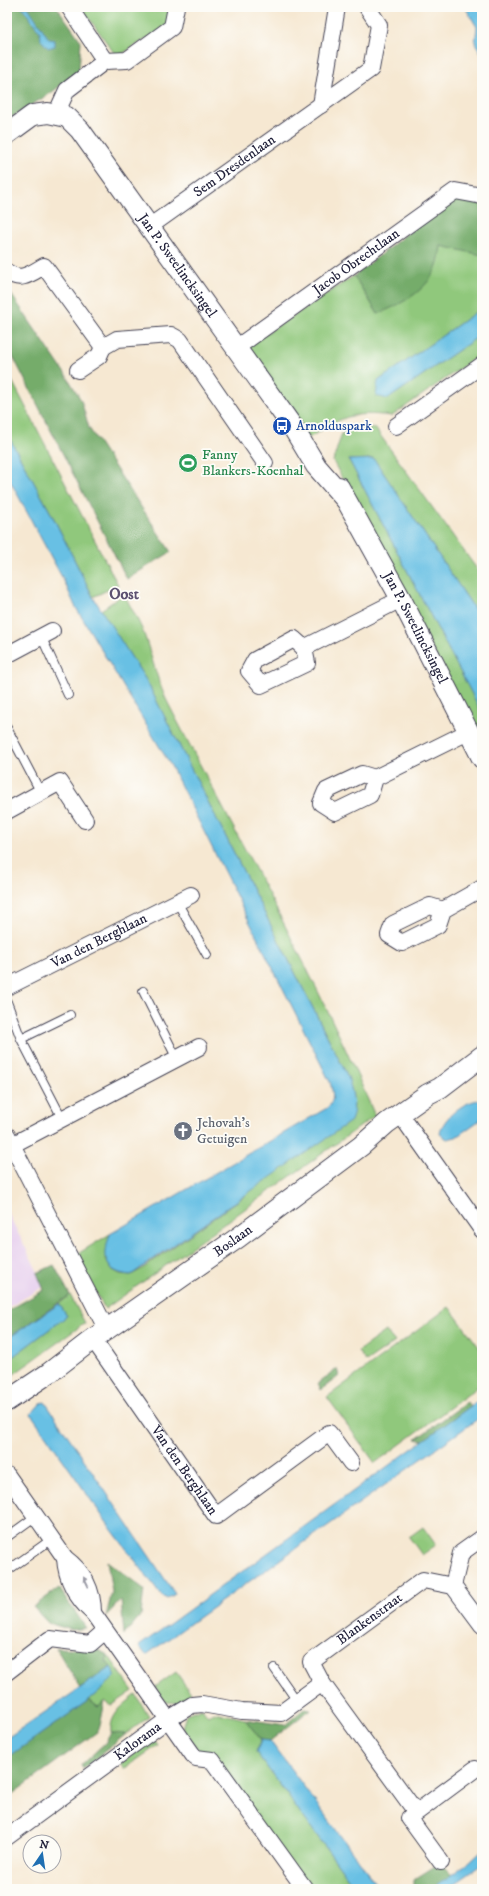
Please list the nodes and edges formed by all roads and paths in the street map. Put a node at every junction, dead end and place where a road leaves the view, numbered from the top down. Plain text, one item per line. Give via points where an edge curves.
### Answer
1 (69, 7) edge
2 (176, 7) edge
3 (337, 7) edge
4 (367, 7) edge
5 (106, 61) junction
6 (321, 105) junction
7 (56, 114) junction
8 (7, 134) edge
9 (482, 196) edge
10 (149, 227) junction
11 (7, 272) edge
12 (103, 347) junction
13 (236, 348) junction
14 (482, 365) edge
15 (78, 370) dead end
16 (396, 426) dead end
17 (265, 463) dead end
18 (401, 599) junction
19 (47, 634) joint
20 (304, 648) dead end
21 (7, 654) edge
22 (68, 695) dead end
23 (7, 728) edge
24 (468, 732) junction
25 (482, 758) edge
26 (375, 778) dead end
27 (41, 793) junction
28 (7, 811) edge
29 (85, 820) dead end
30 (482, 888) edge
31 (184, 898) joint
32 (443, 910) dead end
33 (207, 955) dead end
34 (7, 987) edge
35 (143, 991) dead end
36 (7, 1002) edge
37 (70, 1015) dead end
38 (21, 1039) junction
39 (200, 1047) dead end
40 (177, 1058) junction
41 (481, 1059) edge
42 (62, 1118) junction
43 (403, 1118) junction
44 (10, 1140) edge
45 (482, 1230) edge
46 (100, 1334) junction
47 (13, 1396) edge
48 (351, 1463) dead end
49 (7, 1475) edge
50 (36, 1516) junction
51 (7, 1537) edge
52 (482, 1538) edge
53 (52, 1539) junction
54 (7, 1571) edge
55 (454, 1586) junction
56 (482, 1625) edge
57 (105, 1632) junction
58 (274, 1668) dead end
59 (7, 1672) edge
60 (322, 1683) junction
61 (297, 1701) junction
62 (167, 1720) junction
63 (475, 1769) dead end
64 (416, 1812) junction
65 (7, 1837) edge
66 (441, 1862) dead end
67 (305, 1889) edge

1 - 5 street
2 - 5 street via 172,27 127,60
3 - 6 street
4 - 6 street, Sem Dresdenlaan via 379,24 371,69
5 - 7 street via 67,90
6 - 10 street, Sem Dresdenlaan
7 - 8 street via 33,115
7 - 10 street, Jan P. Sweelincksingel via 67,117 80,130
9 - 13 street, Jacob Obrechtlaan via 455,191
10 - 13 street, Jan P. Sweelincksingel
11 - 12 street via 13,276 26,277 44,266
12 - 15 street via 100,356
12 - 17 street via 117,339 171,335 180,340
13 - 18 street, Jan P. Sweelincksingel via 292,426 316,466 345,499
14 - 16 street
18 - 20 street
18 - 24 street, Jan P. Sweelincksingel
19 - 21 street
19 - 22 lane
23 - 27 lane
24 - 25 street, Jan P. Sweelincksingel
24 - 26 street
27 - 28 street
27 - 29 street via 60,782
30 - 32 street
31 - 33 lane
31 - 34 street, Van den Berghlaan
35 - 40 lane
36 - 38 lane
37 - 38 lane
38 - 42 lane
39 - 40 street, Van den Berghlaan
40 - 42 street, Van den Berghlaan
41 - 43 street via 440,1088 433,1099
42 - 44 street, Van den Berghlaan
43 - 45 street
43 - 46 street, Boslaan via 393,1131 378,1139 370,1139 239,1237
44 - 46 street, Van den Berghlaan
46 - 47 street, Boslaan via 71,1348
46 - 48 street, Van den Berghlaan via 216,1516 329,1433
49 - 50 street
50 - 51 lane
50 - 53 street
52 - 55 street via 461,1553
53 - 54 lane
53 - 57 street via 65,1558 66,1570 74,1589
55 - 56 street
55 - 60 street, Blankenstraat via 424,1580 311,1662
57 - 59 street via 90,1644 50,1639
57 - 62 street
58 - 61 lane
60 - 61 street
60 - 64 street, Blankenstraat
61 - 62 street via 280,1713 192,1705
62 - 65 street, Kalorama
62 - 67 street, Kalorama via 196,1758 212,1760
63 - 64 street
64 - 66 street via 409,1818

